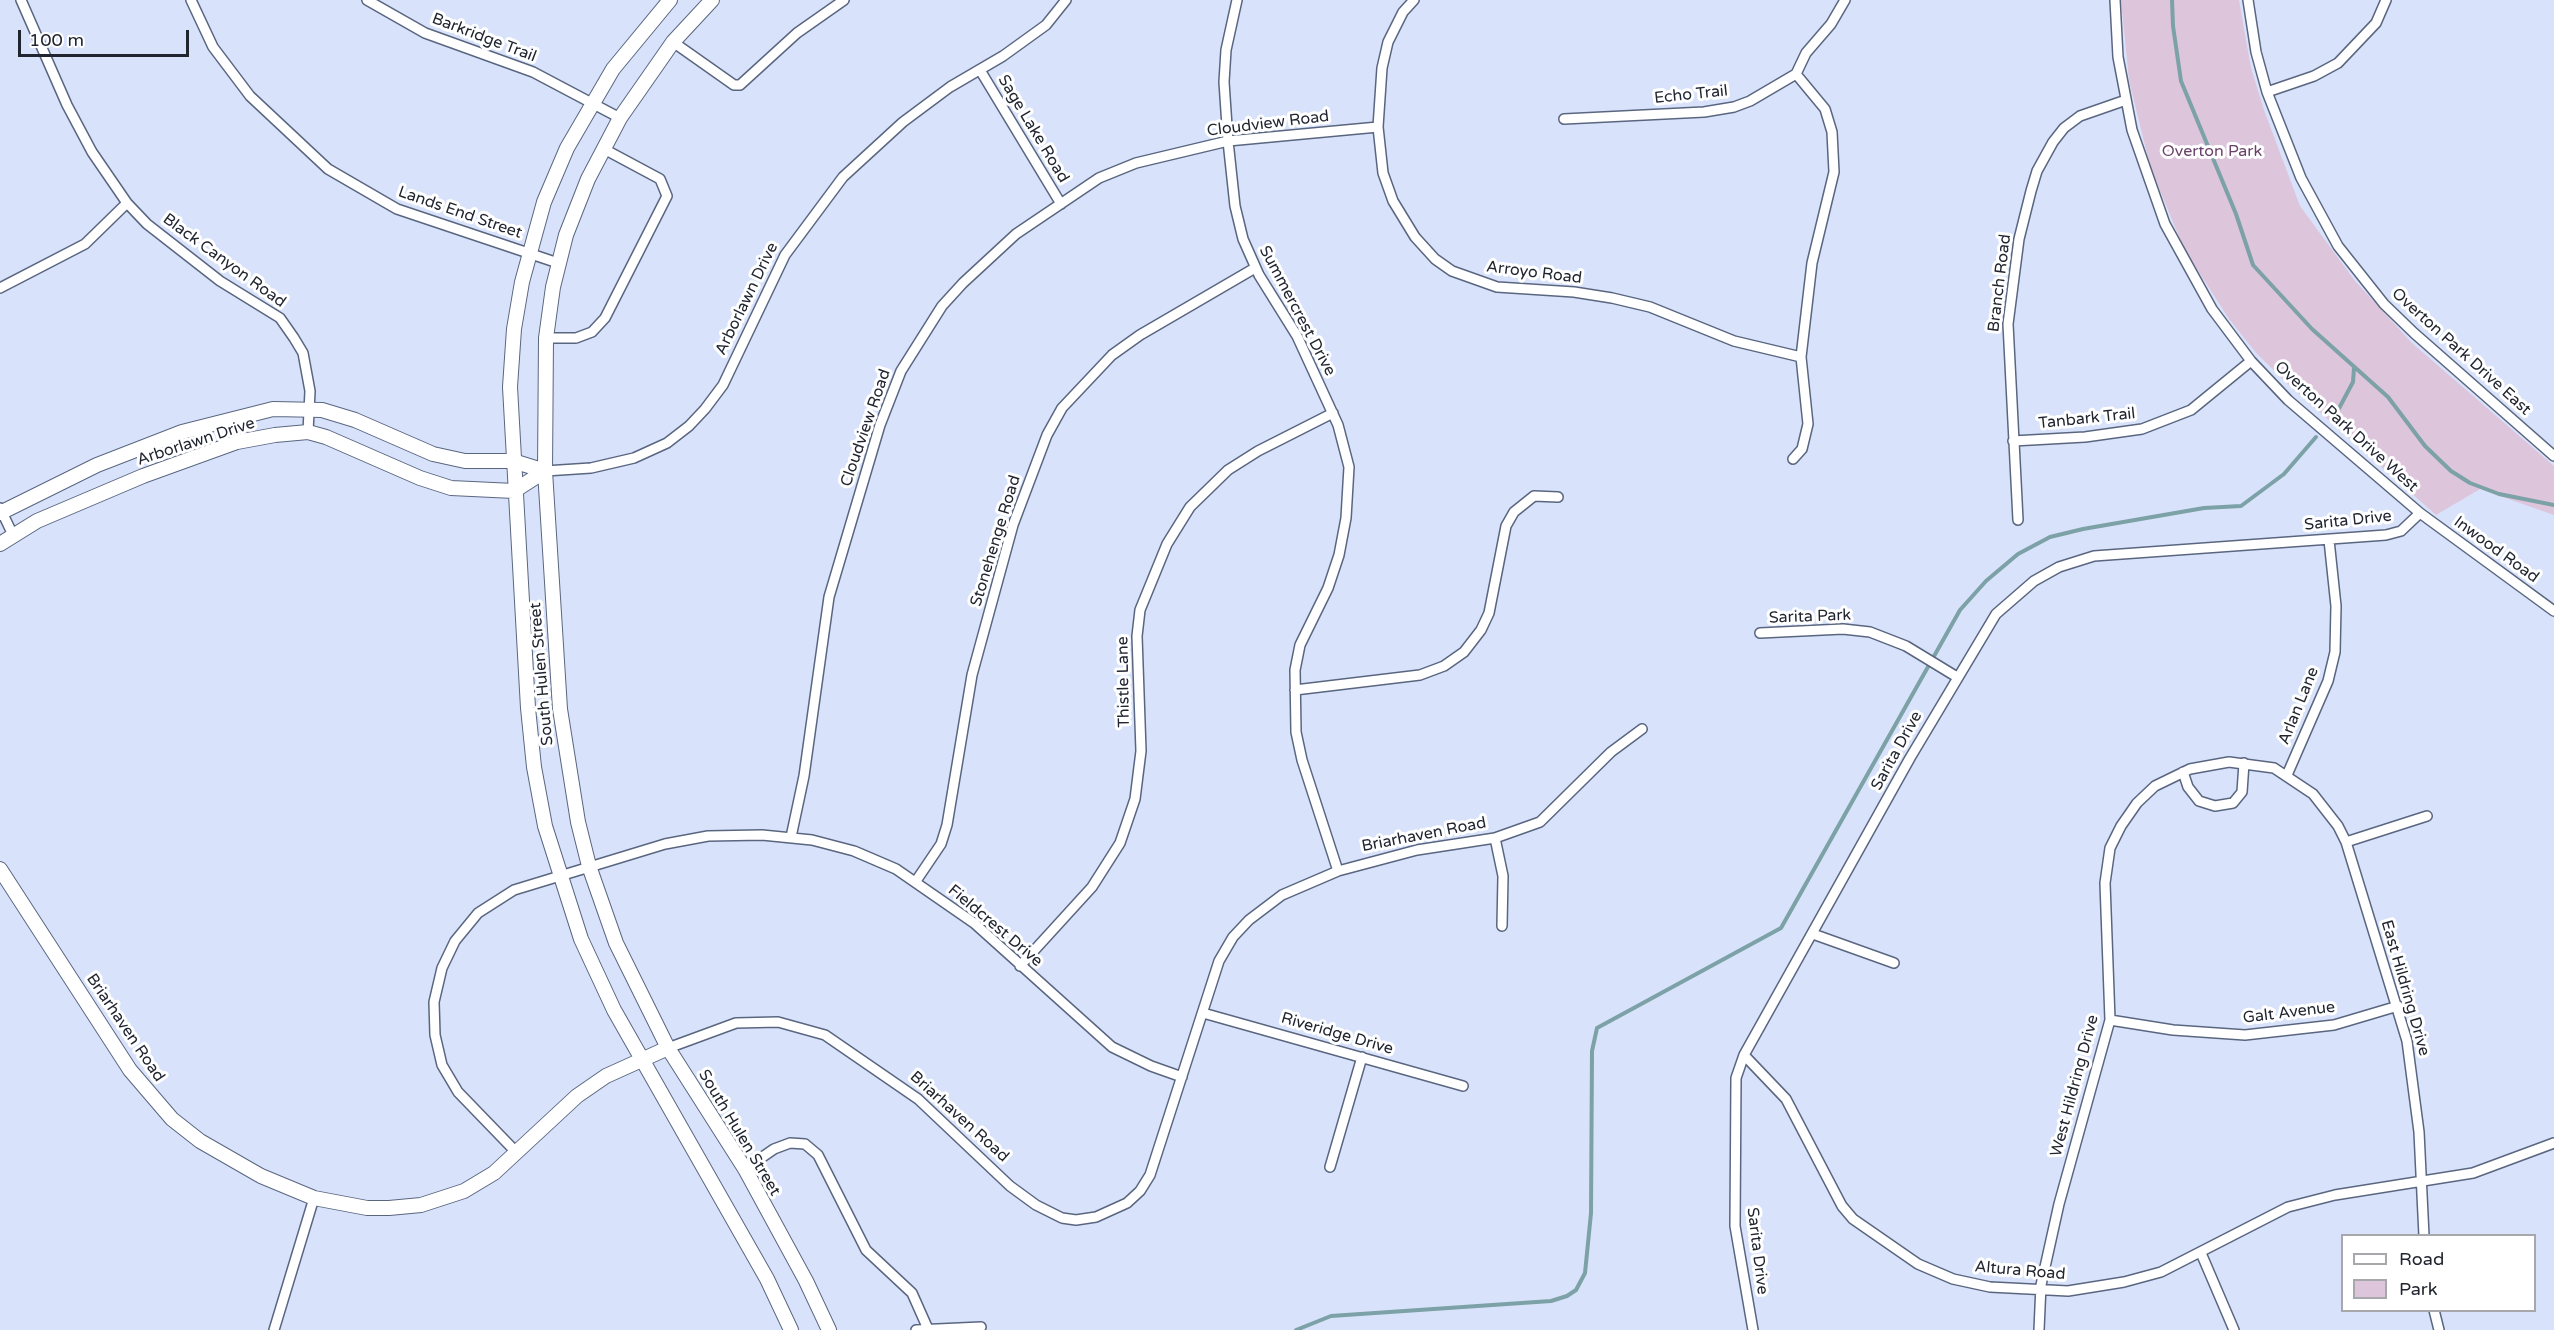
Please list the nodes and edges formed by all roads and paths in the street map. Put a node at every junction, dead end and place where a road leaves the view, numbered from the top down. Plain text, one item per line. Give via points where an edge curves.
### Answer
1 (21, 0) edge
2 (191, 0) edge
3 (367, 0) edge
4 (670, 0) edge
5 (712, 0) edge
6 (844, 0) edge
7 (1066, 0) edge
8 (1237, 0) edge
9 (1414, 0) edge
10 (1845, 0) edge
11 (2115, 0) edge
12 (2248, 0) edge
13 (2386, 0) edge
14 (674, 42) junction
15 (980, 70) junction
16 (1796, 74) junction
17 (2267, 92) junction
18 (2126, 100) junction
19 (592, 103) junction
20 (620, 118) junction
21 (1563, 119) dead end
22 (1378, 127) junction
23 (1227, 141) junction
24 (604, 149) junction
25 (127, 202) junction
26 (1060, 204) junction
27 (529, 253) junction
28 (558, 263) junction
29 (1256, 268) junction
30 (0, 288) edge
31 (546, 338) junction
32 (1801, 357) junction
33 (2251, 361) junction
34 (309, 408) junction
35 (1333, 414) junction
36 (308, 432) junction
37 (2013, 441) junction
38 (2554, 456) edge
39 (1794, 459) dead end
40 (513, 461) junction
41 (545, 471) junction
42 (514, 491) junction
43 (1558, 496) dead end
44 (1, 511) edge
45 (2420, 513) junction
46 (2018, 520) dead end
47 (13, 535) junction
48 (2330, 540) junction
49 (0, 544) edge
50 (2554, 611) edge
51 (1760, 633) dead end
52 (1957, 677) junction
53 (1295, 690) junction
54 (1642, 729) dead end
55 (2244, 763) junction
56 (2183, 772) junction
57 (2287, 775) junction
58 (2427, 816) dead end
59 (791, 837) junction
60 (1495, 838) junction
61 (2346, 842) junction
62 (589, 866) junction
63 (0, 869) edge
64 (1338, 871) junction
65 (558, 875) junction
66 (916, 881) junction
67 (1502, 926) dead end
68 (1813, 934) junction
69 (1894, 963) dead end
70 (1020, 966) junction
71 (2397, 1006) junction
72 (1203, 1013) junction
73 (2110, 1020) junction
74 (668, 1048) junction
75 (1743, 1055) junction
76 (1362, 1057) junction
77 (643, 1061) junction
78 (1182, 1077) junction
79 (1463, 1086) dead end
80 (2554, 1143) edge
81 (517, 1153) junction
82 (1330, 1167) dead end
83 (745, 1169) junction
84 (2420, 1182) junction
85 (314, 1198) junction
86 (2424, 1234) edge
87 (2200, 1253) junction
88 (2040, 1291) junction
89 (2434, 1312) edge
90 (981, 1327) dead end
91 (928, 1329) edge
92 (274, 1330) edge
93 (790, 1330) edge
94 (829, 1330) edge
95 (916, 1330) edge
96 (1752, 1330) edge
97 (2039, 1330) edge
98 (2234, 1330) edge
99 (2439, 1330) edge

1 - 25 street, Black Canyon Road via 67,105 92,152
2 - 27 street, Lands End Street via 213,47 250,96 328,169 397,209
3 - 19 street, Barkridge Trail via 425,33 533,72
4 - 19 main road, South Hulen Street via 626,51
5 - 14 main road, South Hulen Street
6 - 14 street via 797,33 740,85 734,85
7 - 15 street, Arborlawn Drive via 1046,26
8 - 23 street, Summercrest Drive via 1226,50
9 - 22 street, Arroyo Road via 1403,12 1388,42
10 - 16 street via 1806,53
11 - 18 street, Overton Park Drive West via 2118,57
12 - 17 street, Overton Park Drive East
13 - 17 street via 2376,23 2338,63
14 - 20 main road, South Hulen Street
15 - 26 street, Sage Lake Road
15 - 41 street, Arborlawn Drive via 943,92 884,137 831,191 777,268 723,385 688,426 667,443 634,458 591,468
16 - 21 street, Echo Trail via 1734,107
16 - 32 street via 1825,109 1832,132 1834,172 1812,263
17 - 38 street, Overton Park Drive East via 2314,203 2338,246 2369,286 2421,340
18 - 33 street, Overton Park Drive West via 2132,130 2165,224 2212,309
18 - 37 street, Branch Road via 2080,116 2064,128 2037,171 2019,239 2008,324
19 - 20 street, Barkridge Trail
19 - 27 main road, South Hulen Street via 554,176
20 - 24 main road, South Hulen Street
22 - 23 street, Cloudview Road
22 - 32 street, Arroyo Road via 1383,173 1393,201 1415,237 1452,272 1497,287 1574,292 1640,305 1734,341
23 - 26 street, Cloudview Road via 1136,163 1099,178
23 - 29 street, Summercrest Drive via 1243,239
24 - 28 main road, South Hulen Street via 588,179
24 - 31 street via 660,179 667,196 605,318 592,332 576,338
25 - 30 street via 84,244
25 - 34 street, Black Canyon Road via 147,224 220,281 280,318 303,353
26 - 59 street, Cloudview Road via 1016,234 963,283 923,333 901,371 880,425 829,597 804,776
27 - 28 street, Lands End Street
27 - 40 main road, South Hulen Street via 511,356
28 - 31 main road, South Hulen Street
29 - 35 street, Summercrest Drive via 1297,336
29 - 66 street, Stonehenge Road via 1140,334 1112,355 1062,408 1052,426 1013,525 972,675 947,825 941,844
31 - 41 main road, South Hulen Street
32 - 39 street via 1808,424 1802,449
33 - 37 street, Tanbark Trail via 2191,410 2142,429
33 - 45 street, Overton Park Drive West via 2288,400
34 - 36 street, Black Canyon Road
34 - 40 main road, Arborlawn Drive via 355,420 433,454 465,461
34 - 44 main road, Arborlawn Drive via 273,409 182,432 97,465
35 - 53 street, Summercrest Drive via 1346,450 1346,518 1328,588 1300,645
35 - 70 street, Thistle Lane via 1228,470 1190,507 1167,544 1140,610 1137,636 1141,751 1131,810 1120,843 1092,887
36 - 42 main road, Arborlawn Drive via 451,488
36 - 47 main road, Arborlawn Drive via 237,442 193,457 105,491
37 - 46 street, Branch Road
40 - 41 main road, Arborlawn Drive
40 - 42 main road, South Hulen Street
41 - 42 main road, Arborlawn Drive
41 - 62 main road, South Hulen Street via 563,734
42 - 65 main road, South Hulen Street via 531,742
43 - 53 street via 1534,496 1514,512 1506,526 1489,613 1464,652 1444,666 1420,675
44 - 47 street
45 - 48 street, Sarita Drive via 2394,534
45 - 50 street, Inwood Road
47 - 49 main road, Arborlawn Drive
48 - 52 street, Sarita Drive via 2111,555 2066,564 2008,601 1986,627
48 - 57 street, Arlan Lane via 2337,606 2335,652 2328,681
51 - 52 street, Sarita Park via 1856,630 1884,635
52 - 68 street, Sarita Drive
53 - 64 street, Summercrest Drive via 1296,732 1302,760
54 - 60 street, Briarhaven Road via 1611,752 1540,822
55 - 56 street, West Hildring Drive via 2229,762
55 - 56 street via 2242,792 2233,802 2215,806 2199,801
55 - 57 street, West Hildring Drive via 2274,768
56 - 73 street, West Hildring Drive via 2155,786 2137,803 2110,848 2104,883
57 - 61 street, East Hildring Drive via 2328,809
58 - 61 street
59 - 62 street, Fieldcrest Drive via 708,836
59 - 66 street, Fieldcrest Drive via 877,859
60 - 64 street, Briarhaven Road via 1417,850
60 - 67 street via 1503,876
61 - 71 street, East Hildring Drive
62 - 65 street, Fieldcrest Drive
62 - 74 main road, South Hulen Street via 616,943
63 - 85 main road, Briarhaven Road via 130,1070 172,1119 200,1141 255,1173
64 - 72 street, Briarhaven Road via 1282,895 1233,937 1219,961
65 - 77 main road, South Hulen Street via 589,957
65 - 81 street, Fieldcrest Drive via 514,890 478,913 448,954 434,1002 438,1048 449,1079 470,1107
66 - 70 street, Fieldcrest Drive via 974,923
68 - 69 street
68 - 75 street, Sarita Drive
70 - 78 street, Fieldcrest Drive via 1112,1047
71 - 73 street, Galt Avenue via 2334,1025 2245,1035
71 - 84 street, East Hildring Drive via 2413,1077
72 - 76 street, Riveridge Drive
72 - 78 street, Briarhaven Road
73 - 88 street, West Hildring Drive via 2059,1204
74 - 77 main road, Briarhaven Road
74 - 78 street, Briarhaven Road via 736,1023 778,1022 825,1035 918,1099 1010,1186 1036,1205 1062,1218 1076,1220 1114,1211 1140,1191 1150,1174
74 - 83 main road, South Hulen Street
75 - 88 street, Altura Road via 1786,1099 1842,1206 1853,1219 1918,1264 1953,1279
75 - 96 street, Sarita Drive via 1736,1078 1735,1226
76 - 79 street, Riveridge Drive
76 - 82 street
77 - 81 main road, Briarhaven Road via 606,1076 577,1096
77 - 93 main road, South Hulen Street via 767,1279
80 - 84 street, Altura Road via 2473,1173
81 - 85 main road, Briarhaven Road via 464,1191 421,1205 367,1208
83 - 91 street via 790,1143 805,1144 818,1155 866,1250 912,1293
83 - 94 main road, South Hulen Street
84 - 86 street, East Hildring Drive
84 - 87 street, Altura Road via 2335,1195 2288,1207
85 - 92 street
87 - 88 street, Altura Road via 2162,1272 2124,1282 2089,1289
87 - 98 street
88 - 97 street, West Hildring Drive
89 - 99 street
90 - 91 street
91 - 95 street

